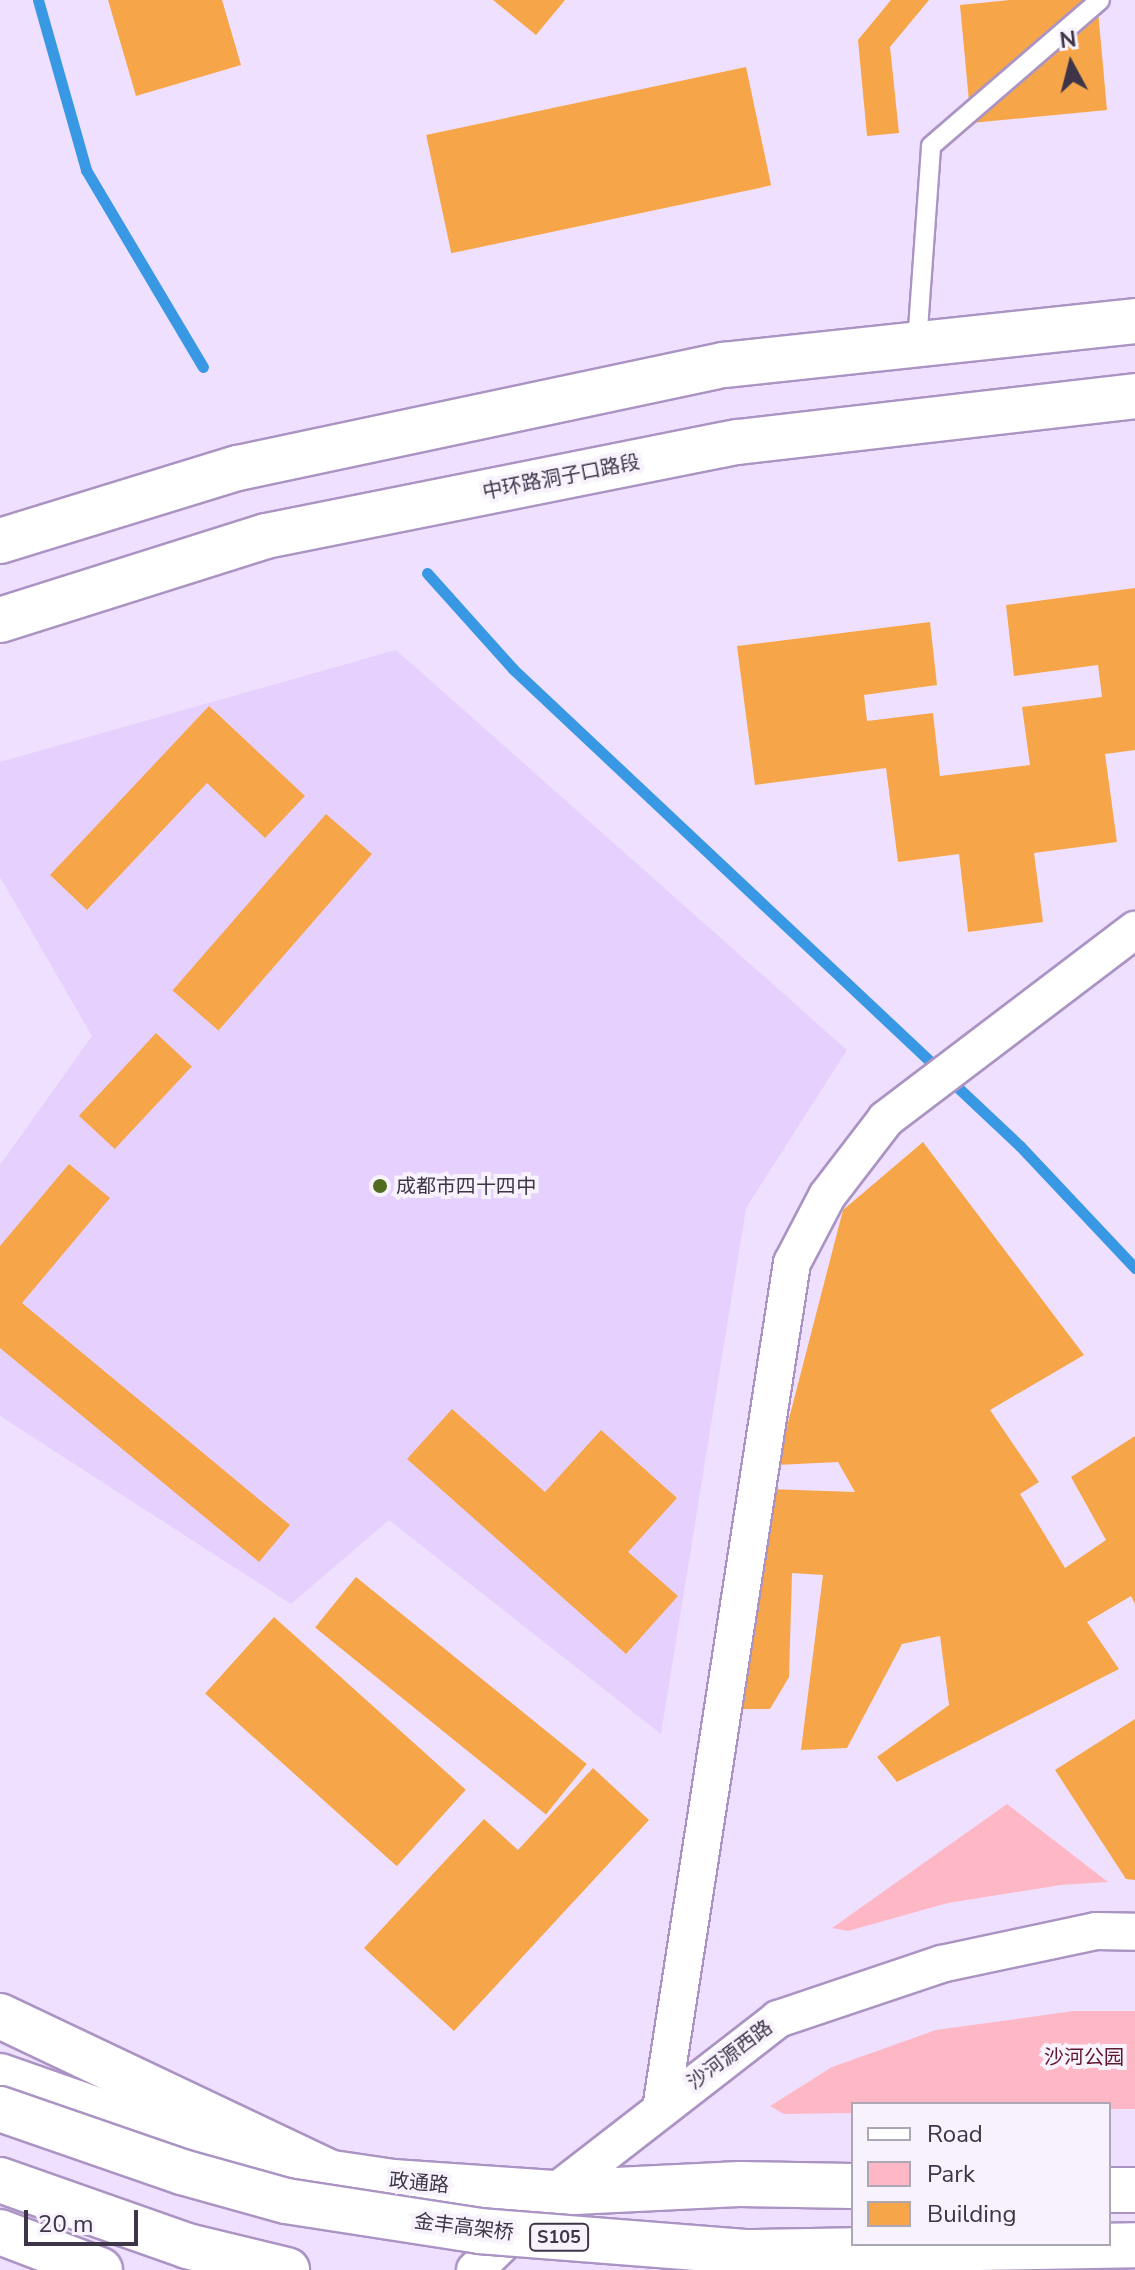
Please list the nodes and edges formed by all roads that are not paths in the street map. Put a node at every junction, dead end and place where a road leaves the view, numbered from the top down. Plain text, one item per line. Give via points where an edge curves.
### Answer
1 (1100, 0) edge
2 (1135, 321) edge
3 (917, 344) junction
4 (1135, 396) edge
5 (0, 541) edge
6 (0, 620) edge
7 (1135, 930) edge
8 (1135, 1932) edge
9 (0, 2016) edge
10 (0, 2076) edge
11 (0, 2109) edge
12 (661, 2109) junction
13 (328, 2172) junction
14 (0, 2180) edge
15 (851, 2186) edge
16 (1111, 2190) edge
17 (1135, 2190) edge
18 (554, 2193) junction
19 (0, 2232) edge
20 (1111, 2245) edge
21 (1135, 2245) edge
22 (1080, 2246) edge
23 (100, 2270) edge
24 (287, 2270) edge
25 (475, 2270) edge

1 - 3 lane via 931,146
2 - 3 main road
3 - 5 main road via 724,365 238,468
4 - 6 main road, 中环路洞子口路段 via 738,442 266,536
7 - 12 street via 886,1119 827,1196 792,1263
8 - 12 street, 沙河源西路 via 1096,1931 941,1964 778,2019
9 - 13 main road
10 - 13 main road, 政通路 via 237,2159
11 - 22 main road, 金丰高架桥 / S105, bridge via 111,2150 286,2201 479,2231 748,2252
12 - 18 street, 沙河源西路
13 - 18 main road, 政通路
14 - 24 main road via 187,2246
15 - 18 main road, 政通路 via 740,2184
16 - 17 main road
18 - 25 street, 沙河源西路
19 - 23 main road
20 - 21 main road, 金丰高架桥 / S105, bridge

